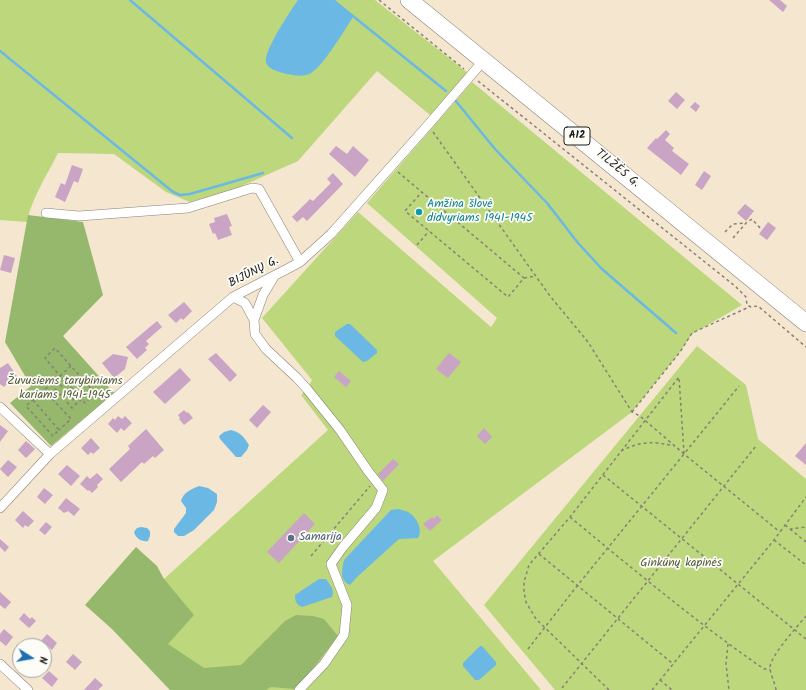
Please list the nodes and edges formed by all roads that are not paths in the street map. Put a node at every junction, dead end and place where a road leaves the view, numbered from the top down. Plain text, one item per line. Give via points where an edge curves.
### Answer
1 (409, 0) edge
2 (484, 60) junction
3 (46, 213) dead end
4 (300, 262) junction
5 (275, 275) junction
6 (233, 297) junction
7 (254, 320) junction
8 (806, 323) edge
9 (0, 407) edge
10 (50, 454) junction
11 (0, 508) edge
12 (0, 664) edge
13 (28, 690) edge
14 (299, 690) edge

1 - 2 highway, TILŽĖS G. / A12
2 - 4 street, BIJŪNŲ G. via 331,234
2 - 8 highway, TILŽĖS G. / A12
3 - 4 street via 79,216 188,208 252,188 259,189
4 - 5 street, BIJŪNŲ G.
5 - 6 street, BIJŪNŲ G.
5 - 7 street via 263,295
6 - 7 street via 245,303
6 - 10 street, BIJŪNŲ G.
7 - 14 street via 255,334 266,349 307,389 383,490 376,508 331,564 347,605 344,635 324,664
9 - 10 street
10 - 11 street, BIJŪNŲ G.
12 - 13 street

